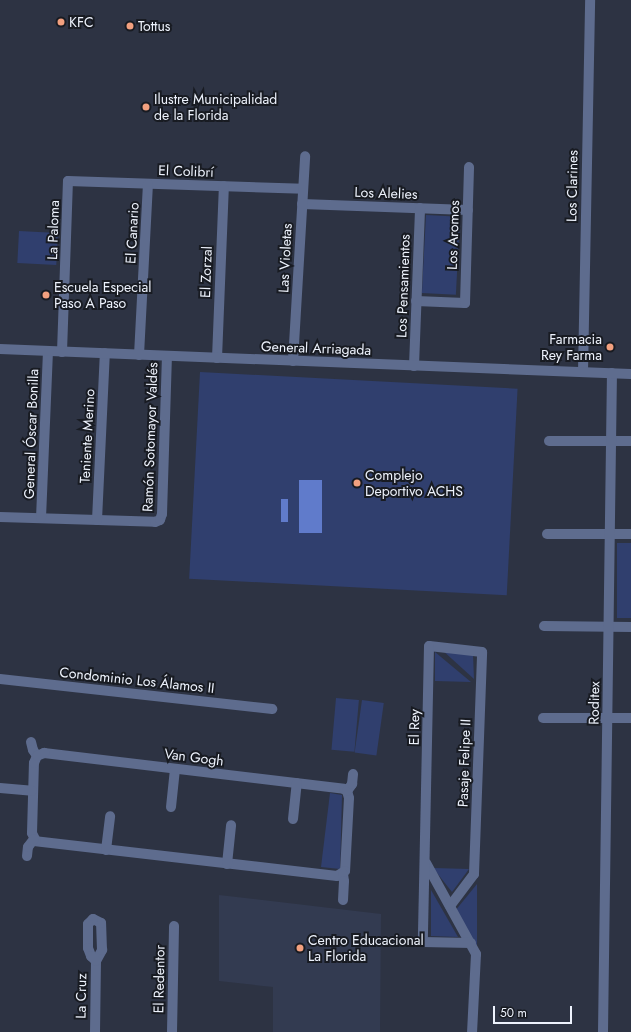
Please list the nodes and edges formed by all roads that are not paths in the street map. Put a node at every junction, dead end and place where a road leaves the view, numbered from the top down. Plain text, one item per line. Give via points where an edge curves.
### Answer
1 (590, 0) edge
2 (305, 156) dead end
3 (469, 167) dead end
4 (68, 181) joint
5 (148, 184) junction
6 (224, 186) junction
7 (303, 189) junction
8 (302, 204) junction
9 (420, 208) junction
10 (468, 210) junction
11 (416, 301) junction
12 (0, 349) edge
13 (48, 351) junction
14 (62, 352) junction
15 (105, 354) junction
16 (139, 355) junction
17 (167, 356) junction
18 (217, 358) junction
19 (293, 361) junction
20 (414, 366) junction
21 (583, 372) junction
22 (612, 374) junction
23 (631, 374) edge
24 (549, 441) dead end
25 (611, 441) junction
26 (631, 441) edge
27 (0, 516) edge
28 (41, 518) junction
29 (97, 520) junction
30 (547, 534) dead end
31 (610, 534) junction
32 (631, 534) edge
33 (544, 626) dead end
34 (609, 627) junction
35 (631, 627) edge
36 (482, 652) joint
37 (0, 679) edge
38 (272, 709) dead end
39 (544, 718) dead end
40 (607, 718) junction
41 (631, 718) edge
42 (31, 742) dead end
43 (37, 756) junction
44 (175, 769) junction
45 (353, 774) dead end
46 (297, 783) junction
47 (0, 788) edge
48 (32, 791) junction
49 (347, 791) junction
50 (171, 807) dead end
51 (110, 816) dead end
52 (293, 819) dead end
53 (231, 825) dead end
54 (34, 839) junction
55 (106, 850) junction
56 (27, 856) dead end
57 (425, 862) junction
58 (226, 864) junction
59 (343, 874) junction
60 (343, 900) dead end
61 (450, 906) junction
62 (174, 926) dead end
63 (471, 943) junction
64 (96, 961) dead end
65 (95, 1032) edge
66 (172, 1032) edge
67 (472, 1032) edge
68 (603, 1032) edge

1 - 21 street, Los Clarines
2 - 7 street, Las Violetas
3 - 10 street, Los Aromos
4 - 5 street, El Colibrí
4 - 14 street, La Paloma
5 - 6 street, El Colibrí
5 - 16 street, El Canario
6 - 7 street, El Colibrí
6 - 18 street, El Zorzal
7 - 8 street, Las Violetas
8 - 9 street, Los Alelies
8 - 19 street, Las Violetas
9 - 10 street, Los Alelies
9 - 11 street, Los Pensamientos
10 - 11 street, Los Aromos via 465,303
11 - 20 street, Los Pensamientos
12 - 13 street, General Arriagada
13 - 14 street, General Arriagada
13 - 28 street, General Óscar Bonilla
14 - 15 street, General Arriagada
15 - 16 street, General Arriagada
15 - 29 street, Teniente Merino
16 - 17 street, General Arriagada
17 - 18 street, General Arriagada
17 - 29 street, Ramón Sotomayor Valdés via 160,520
18 - 19 street, General Arriagada
19 - 20 street, General Arriagada
20 - 21 street, General Arriagada
21 - 22 street, General Arriagada
22 - 23 street, General Arriagada
22 - 25 street, Roditex
24 - 25 street
25 - 26 street
25 - 31 street, Roditex
27 - 28 street
28 - 29 street
30 - 31 street
31 - 32 street
31 - 34 street, Roditex
33 - 34 street
34 - 35 street
34 - 40 street, Roditex
36 - 57 street, El Rey via 429,646
36 - 61 street, Pasaje Felipe II via 474,874
37 - 38 street, Condominio Los Álamos II
39 - 40 street
40 - 41 street
40 - 68 street, Roditex
42 - 43 street
43 - 44 street, Van Gogh via 44,754
43 - 48 street via 34,760
44 - 46 street, Van Gogh
44 - 50 street
45 - 49 street via 352,784
46 - 49 street, Van Gogh
46 - 52 street
47 - 48 street
48 - 54 street
49 - 59 street via 349,798 346,868
51 - 55 street
53 - 58 street
54 - 55 street via 40,842
54 - 56 street via 28,847
55 - 58 street
57 - 61 street
57 - 63 street, El Rey via 423,942
58 - 59 street via 336,876
59 - 60 street
61 - 63 street
62 - 66 street, El Redentor
63 - 67 street via 476,954
64 - 65 street, La Cruz

